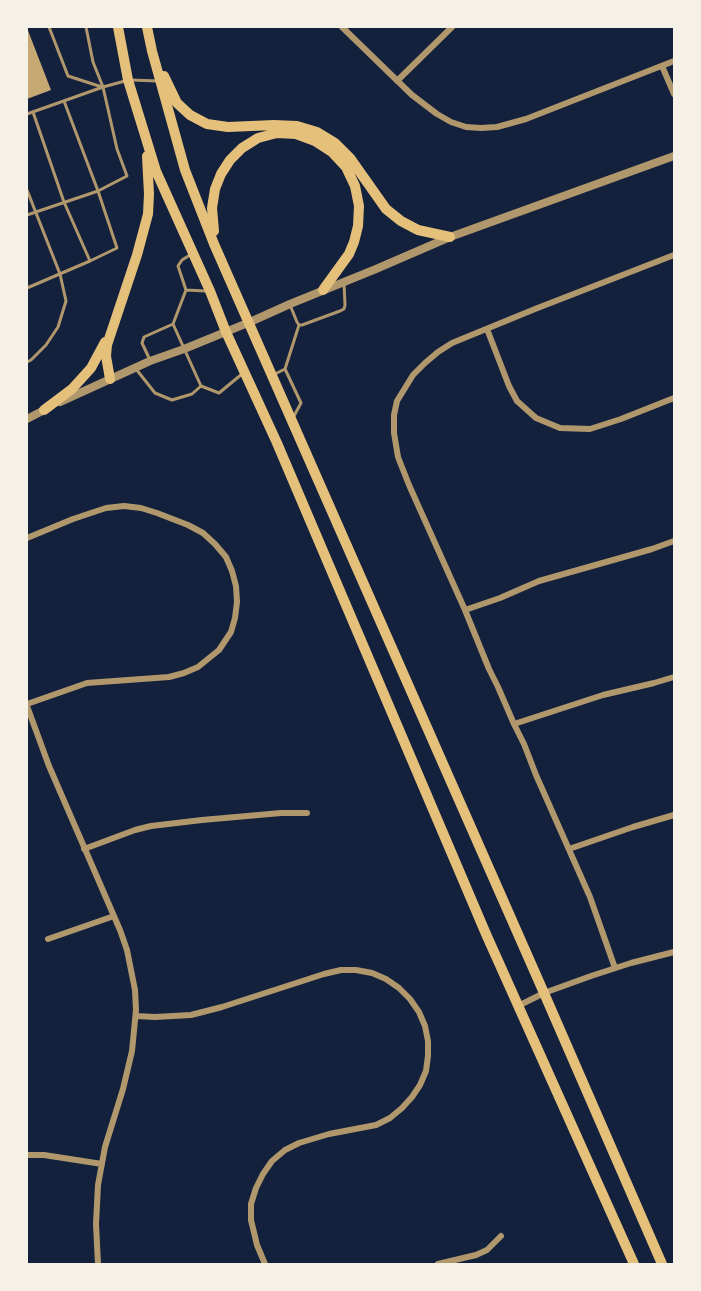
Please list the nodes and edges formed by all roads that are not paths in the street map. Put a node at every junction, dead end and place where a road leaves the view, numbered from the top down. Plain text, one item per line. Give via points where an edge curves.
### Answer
1 (49, 27) edge
2 (86, 27) edge
3 (118, 27) edge
4 (147, 27) edge
5 (342, 27) edge
6 (452, 27) edge
7 (152, 51) junction
8 (674, 61) edge
9 (662, 66) junction
10 (128, 80) junction
11 (160, 81) junction
12 (397, 81) junction
13 (103, 87) junction
14 (674, 94) edge
15 (64, 101) junction
16 (33, 112) junction
17 (27, 114) edge
18 (146, 141) junction
19 (674, 156) edge
20 (27, 190) edge
21 (98, 191) junction
22 (64, 202) junction
23 (35, 212) junction
24 (27, 215) edge
25 (450, 237) junction
26 (214, 244) junction
27 (192, 253) junction
28 (674, 255) edge
29 (90, 261) junction
30 (60, 274) junction
31 (344, 282) junction
32 (27, 288) edge
33 (186, 290) junction
34 (323, 290) junction
35 (210, 291) junction
36 (290, 304) junction
37 (250, 322) junction
38 (173, 324) junction
39 (299, 324) junction
40 (487, 329) junction
41 (111, 331) junction
42 (226, 332) junction
43 (184, 349) junction
44 (150, 361) junction
45 (27, 362) edge
46 (135, 368) junction
47 (285, 369) junction
48 (245, 371) junction
49 (273, 375) junction
50 (110, 379) junction
51 (201, 386) junction
52 (674, 398) edge
53 (44, 410) junction
54 (27, 418) edge
55 (292, 419) junction
56 (27, 538) edge
57 (674, 541) edge
58 (465, 610) junction
59 (674, 677) edge
60 (27, 705) edge
61 (514, 724) junction
62 (307, 813) dead end
63 (674, 815) edge
64 (84, 849) junction
65 (569, 849) junction
66 (114, 916) junction
67 (48, 939) dead end
68 (674, 952) edge
69 (615, 968) junction
70 (544, 993) junction
71 (518, 1006) junction
72 (136, 1016) junction
73 (27, 1155) edge
74 (102, 1164) junction
75 (501, 1236) dead end
76 (98, 1264) edge
77 (264, 1264) edge
78 (438, 1264) edge
79 (634, 1264) edge
80 (662, 1264) edge

1 - 13 lane via 68,76
2 - 13 lane
3 - 10 main road
4 - 7 main road
5 - 12 street
6 - 12 street
7 - 11 main road
7 - 25 main road via 177,102 190,116 228,127 297,126 317,132 350,158 386,209 401,221 418,230
8 - 9 street
9 - 12 street via 526,119 481,128 451,122
9 - 14 street
10 - 11 lane
10 - 13 lane
10 - 18 main road
11 - 26 main road via 185,170
13 - 15 lane
13 - 21 lane via 127,176
15 - 16 lane
15 - 21 lane
16 - 17 lane
16 - 22 lane
18 - 27 main road
18 - 41 main road via 148,214
19 - 25 street
20 - 23 lane
21 - 22 lane
21 - 29 lane via 117,248
22 - 23 lane
22 - 29 lane
23 - 24 lane
23 - 30 lane
25 - 31 street
26 - 34 main road via 214,189 230,160 258,138 277,133 315,141 346,167 359,206 358,226 349,254
26 - 37 main road
27 - 33 lane via 178,266
27 - 35 main road
28 - 40 street
29 - 30 lane
30 - 32 lane
30 - 45 lane via 66,302 58,327
31 - 34 street
31 - 39 lane via 344,309
33 - 35 lane
33 - 38 lane
34 - 36 street
35 - 42 main road
36 - 37 street
36 - 39 lane
37 - 42 street
37 - 49 main road
38 - 43 lane
38 - 44 lane via 144,337 142,342
39 - 47 lane
40 - 52 street via 517,401 536,418 560,428 590,429
40 - 58 street via 452,343 425,363 397,401 394,415 398,457
41 - 50 main road via 106,356
41 - 53 main road via 91,368
42 - 43 street
42 - 48 main road
43 - 44 street
43 - 51 lane
44 - 46 street
46 - 50 street
46 - 51 lane via 155,393 172,400 192,394
47 - 49 lane
47 - 55 lane via 301,403
48 - 51 lane via 219,393
48 - 71 main road
49 - 55 main road
50 - 53 street
53 - 54 street
55 - 70 main road
56 - 60 street via 106,508 141,508 188,525 215,544 232,571 237,602 231,632 219,650 198,667 169,676 87,683
57 - 58 street via 539,581
58 - 61 street
59 - 61 street
60 - 64 street
61 - 65 street
62 - 64 street via 159,824
63 - 65 street
64 - 66 street
65 - 69 street via 597,912
66 - 67 street
66 - 72 street via 132,970
68 - 69 street
69 - 70 street
70 - 71 street
70 - 80 main road
71 - 79 main road
72 - 74 street via 128,1070
72 - 77 street via 191,1014 341,970 372,973 386,979 419,1012 428,1041 426,1071 402,1108 376,1125 299,1143 272,1161 263,1174 251,1204 251,1220
73 - 74 street
74 - 76 street via 96,1224
75 - 78 street via 476,1256

